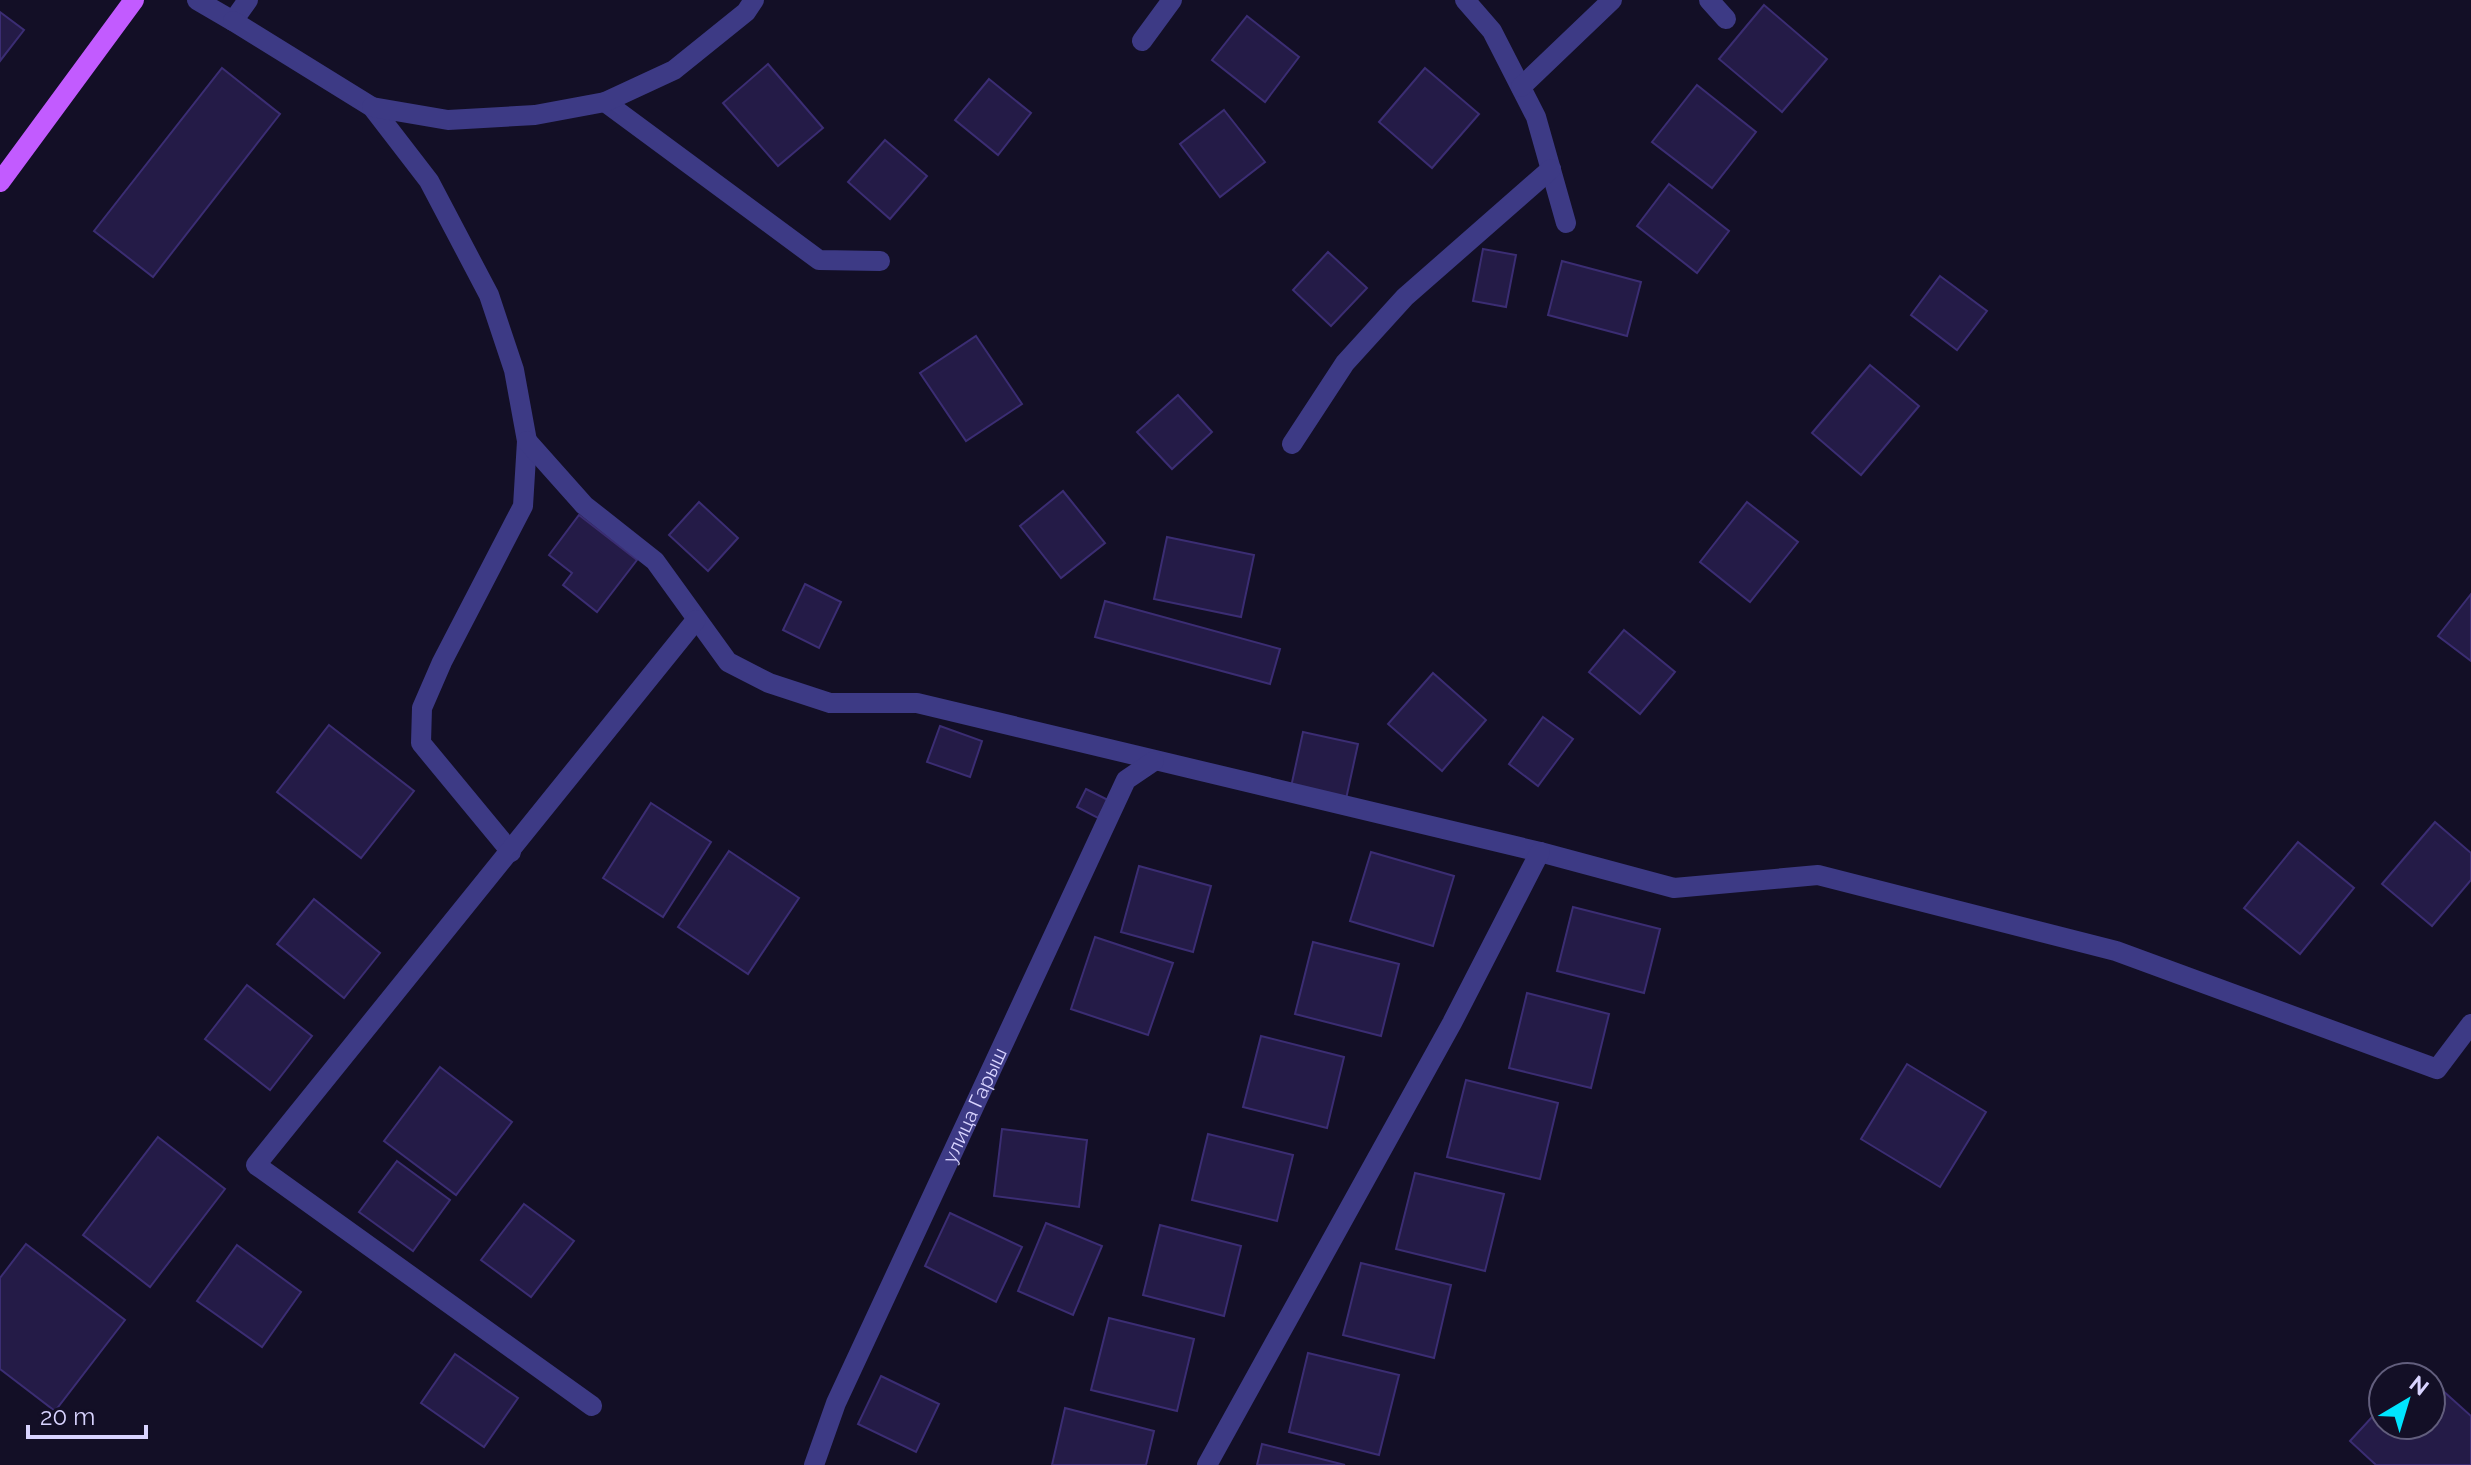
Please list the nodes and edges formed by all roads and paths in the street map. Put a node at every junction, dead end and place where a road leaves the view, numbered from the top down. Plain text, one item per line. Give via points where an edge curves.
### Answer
1 (134, 0) edge
2 (197, 0) edge
3 (248, 0) edge
4 (754, 0) edge
5 (1172, 0) edge
6 (1465, 0) edge
7 (1612, 0) edge
8 (1709, 0) edge
9 (1726, 19) dead end
10 (233, 21) junction
11 (1142, 41) dead end
12 (1521, 87) junction
13 (605, 102) junction
14 (372, 107) junction
15 (1551, 169) junction
16 (0, 182) edge
17 (1566, 223) dead end
18 (880, 261) dead end
19 (527, 441) junction
20 (1292, 444) dead end
21 (696, 620) junction
22 (1154, 761) junction
23 (511, 852) junction
24 (1540, 852) junction
25 (2471, 1024) edge
26 (592, 1406) dead end
27 (814, 1465) edge
28 (1207, 1465) edge

1 - 16 main road
2 - 10 street
3 - 10 street
4 - 13 street via 674,70
5 - 11 street
6 - 12 street via 1492,31
7 - 12 street
8 - 9 street
10 - 14 street
12 - 15 street
13 - 14 street via 535,115 448,120
13 - 18 street via 819,260
14 - 19 street via 429,181 489,295 514,370
15 - 17 street
15 - 20 street via 1405,297 1345,363
19 - 21 street via 584,505 655,561
19 - 23 street via 523,506 422,708 421,743
21 - 22 street via 728,662 769,683 830,703 917,703
21 - 23 street
22 - 24 street
22 - 27 street, улица Гарыш via 1126,780 836,1403
23 - 26 street via 256,1165
24 - 25 street via 1674,888 1818,875 2116,951 2437,1069
24 - 28 street via 1452,1023

